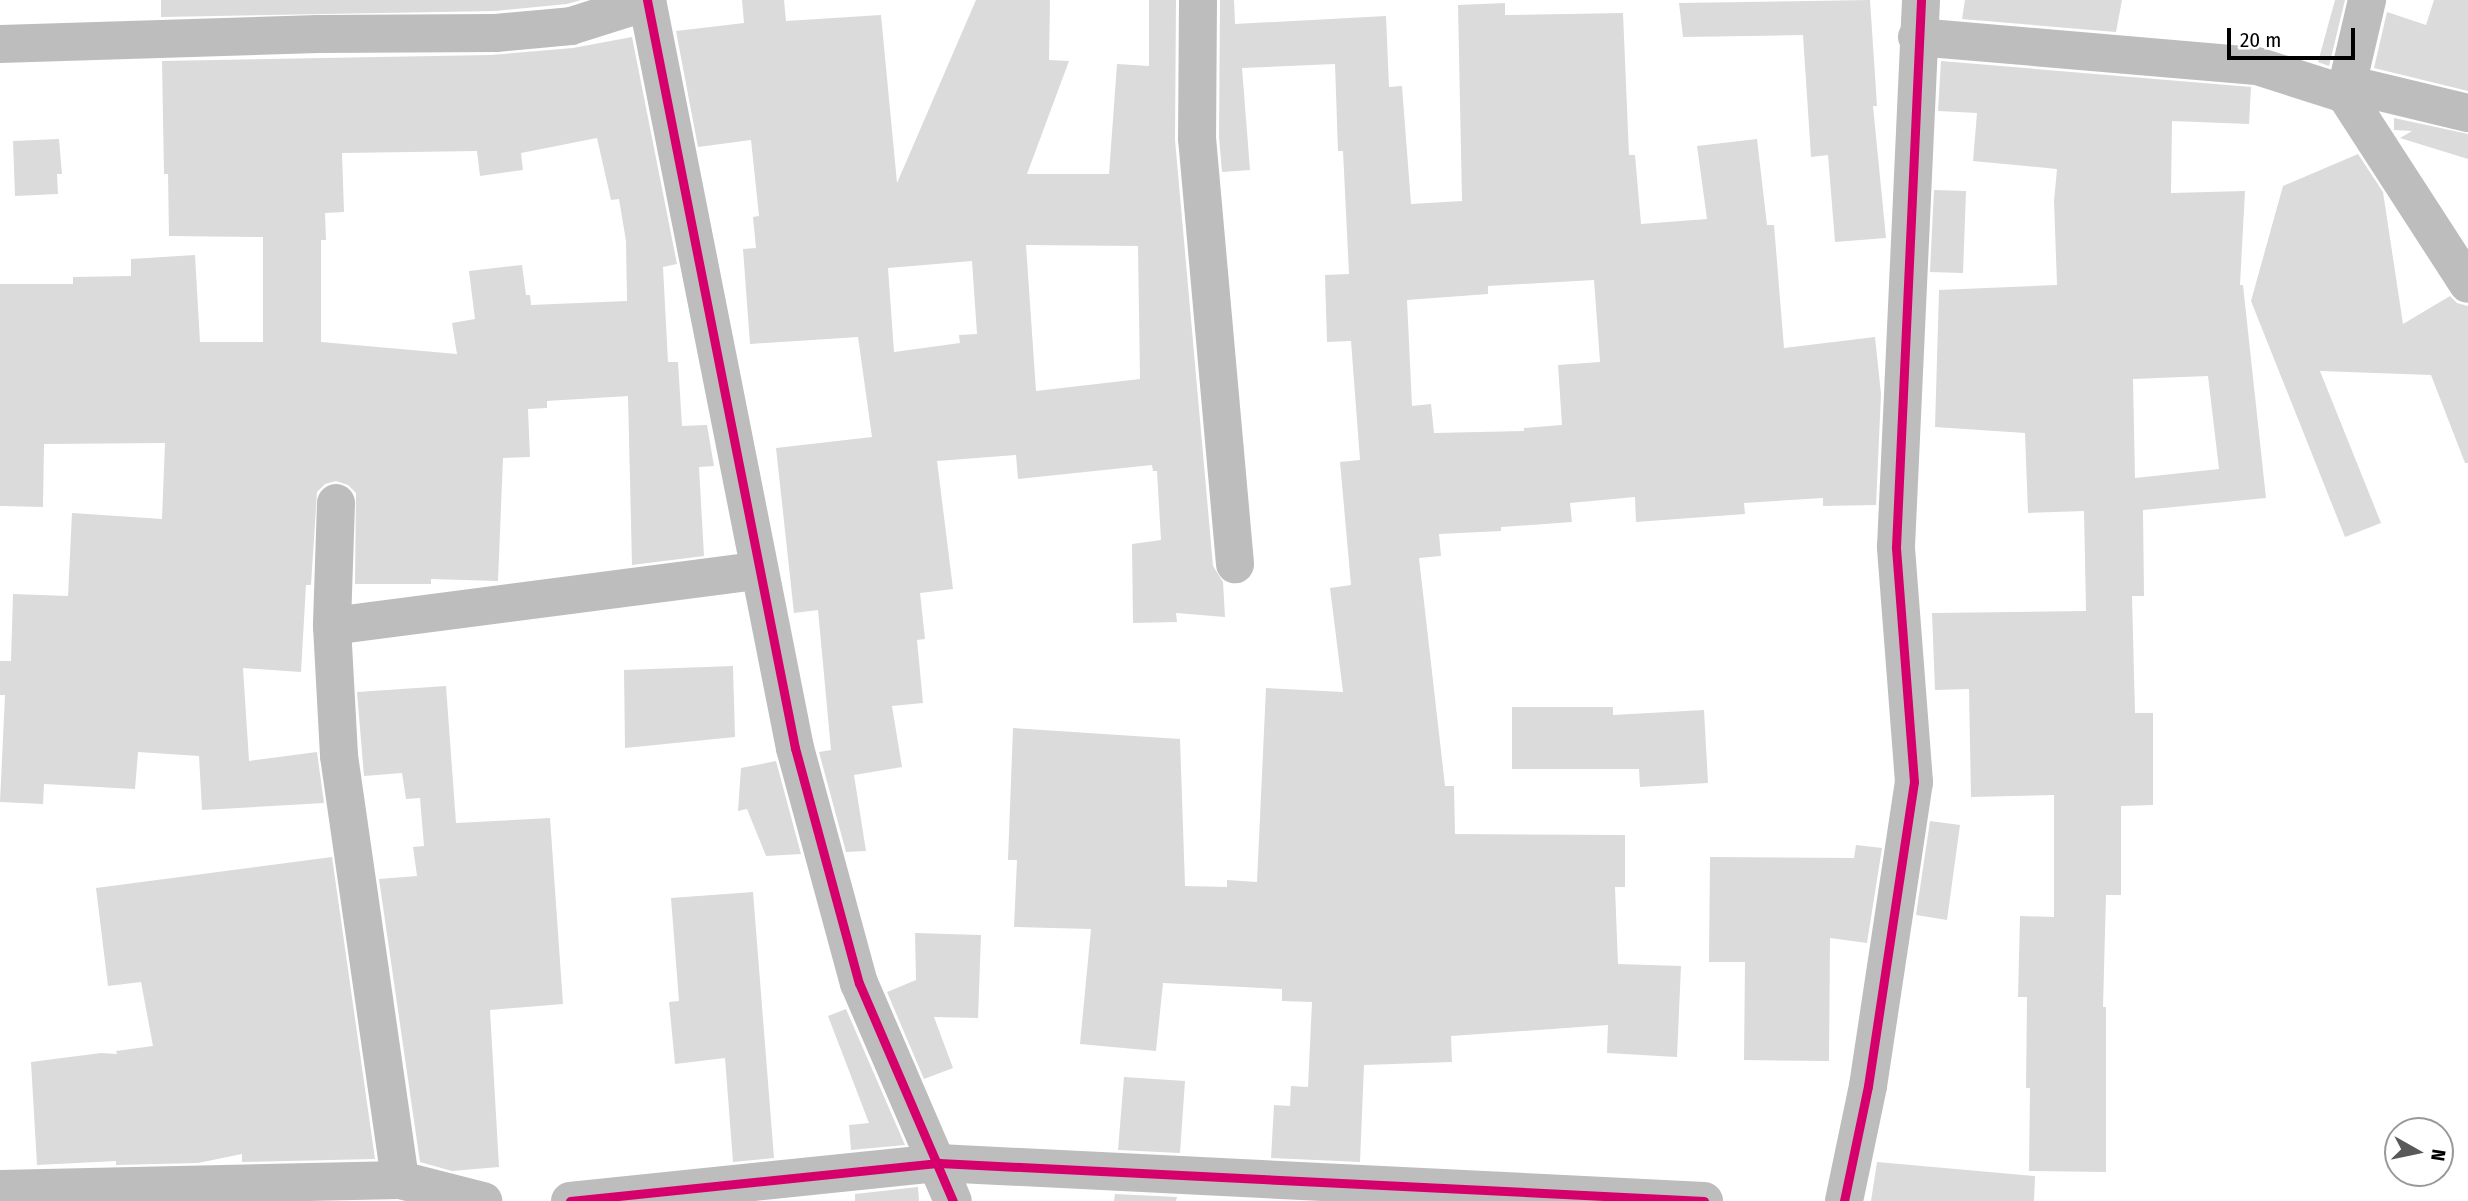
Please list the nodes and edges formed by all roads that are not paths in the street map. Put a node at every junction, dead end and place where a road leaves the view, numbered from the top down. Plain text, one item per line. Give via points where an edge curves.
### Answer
1 (1198, 0) edge
2 (2368, 0) edge
3 (647, 1) edge
4 (1919, 18) edge
5 (0, 44) edge
6 (2346, 89) junction
7 (2468, 113) edge
8 (2468, 284) edge
9 (337, 503) dead end
10 (1235, 564) dead end
11 (758, 571) junction
12 (332, 626) junction
13 (939, 1163) junction
14 (400, 1180) junction
15 (0, 1189) edge
16 (483, 1201) edge
17 (570, 1201) edge
18 (953, 1201) edge
19 (1704, 1201) edge
20 (1844, 1201) edge

1 - 10 street via 1197,138
2 - 6 street
3 - 5 street via 571,26 496,33
3 - 11 street
4 - 6 street via 2256,66
4 - 20 street via 1896,547 1914,782 1868,1086
6 - 7 street
6 - 8 street
9 - 12 street
11 - 12 street
11 - 13 street via 795,748 859,983 906,1099
12 - 14 street via 340,756
13 - 17 street
13 - 18 street
13 - 19 street
14 - 15 street
14 - 16 street

